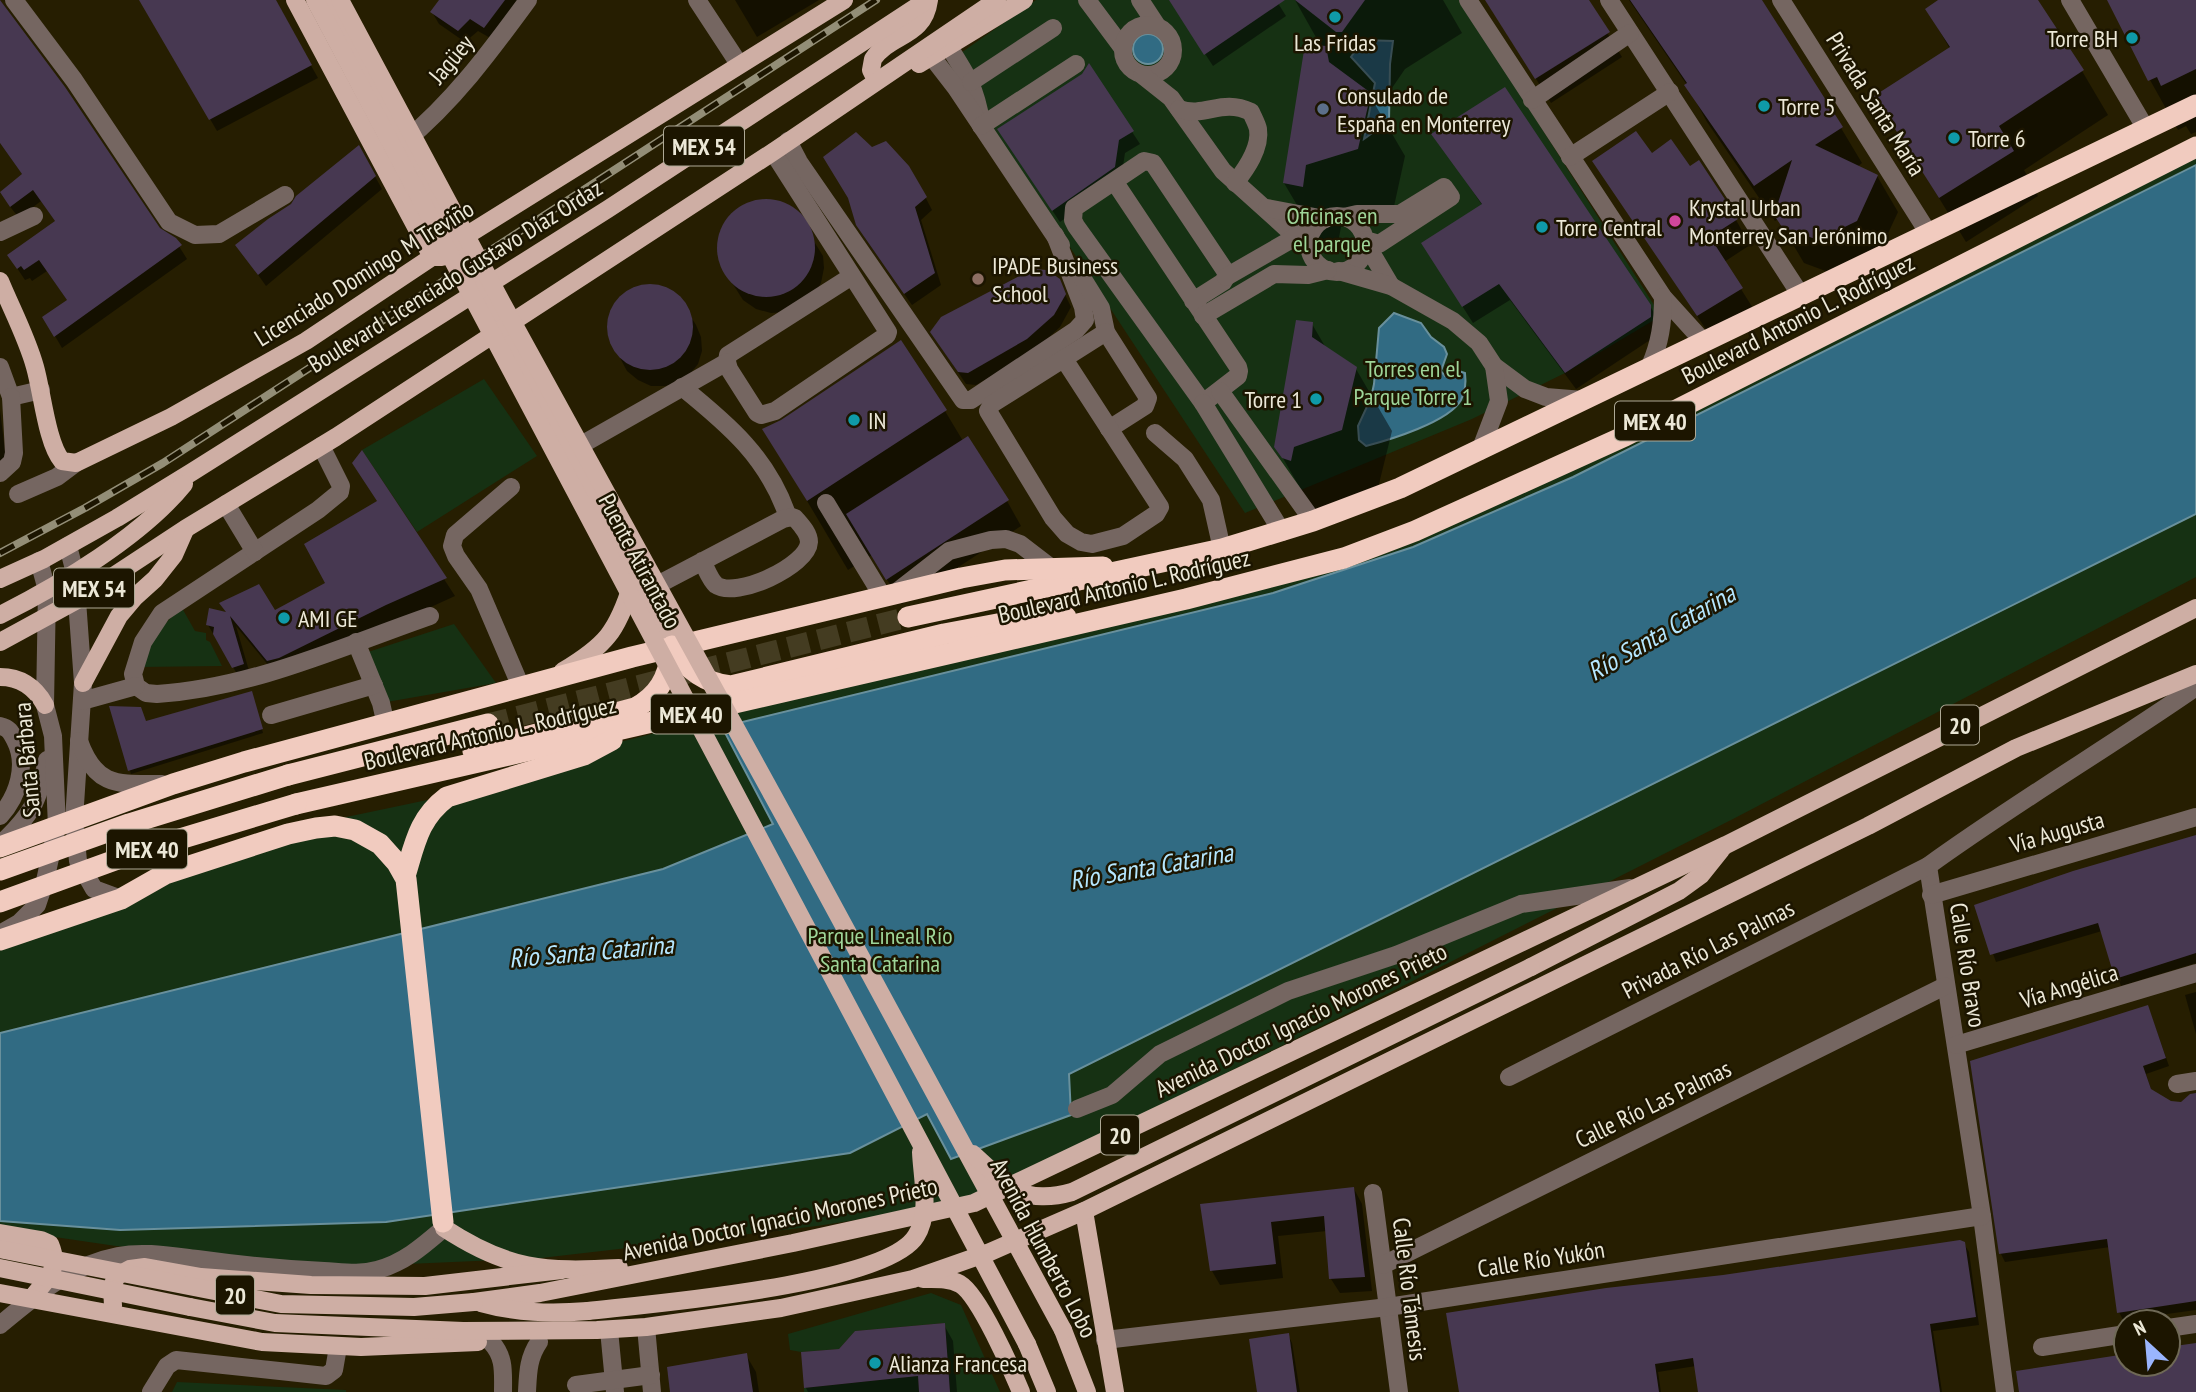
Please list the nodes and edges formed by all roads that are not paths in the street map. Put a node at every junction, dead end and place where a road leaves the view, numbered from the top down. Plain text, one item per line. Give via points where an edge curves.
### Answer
1 (14, 0) edge
2 (295, 0) edge
3 (315, 0) edge
4 (328, 0) edge
5 (340, 0) edge
6 (528, 0) edge
7 (697, 0) edge
8 (844, 0) edge
9 (928, 0) edge
10 (997, 0) edge
11 (1024, 0) edge
12 (1087, 0) edge
13 (1140, 0) edge
14 (1468, 0) edge
15 (1609, 0) edge
16 (1780, 0) edge
17 (2070, 0) edge
18 (1157, 26) junction
19 (1053, 28) dead end
20 (1630, 33) junction
21 (949, 47) junction
22 (1122, 47) junction
23 (932, 57) junction
24 (1171, 61) junction
25 (739, 64) junction
26 (1076, 64) dead end
27 (1142, 75) junction
28 (876, 80) junction
29 (971, 82) junction
30 (1670, 92) junction
31 (1532, 100) junction
32 (1175, 103) junction
33 (2196, 104) edge
34 (981, 126) junction
35 (2146, 129) junction
36 (403, 143) junction
37 (780, 146) junction
38 (2196, 147) edge
39 (1570, 157) junction
40 (1114, 181) junction
41 (1236, 183) junction
42 (285, 195) dead end
43 (1267, 208) junction
44 (1400, 214) junction
45 (34, 216) dead end
46 (1344, 217) junction
47 (1320, 222) junction
48 (2, 225) edge
49 (1930, 234) junction
50 (1055, 235) junction
51 (1364, 240) junction
52 (1302, 241) junction
53 (460, 250) junction
54 (432, 257) junction
55 (1334, 271) junction
56 (852, 276) junction
57 (1226, 277) junction
58 (0, 282) edge
59 (1391, 286) junction
60 (480, 291) junction
61 (1800, 294) junction
62 (1662, 297) junction
63 (1198, 308) junction
64 (500, 328) junction
65 (1107, 332) junction
66 (1702, 341) junction
67 (1064, 359) junction
68 (727, 362) junction
69 (1494, 366) junction
70 (1650, 366) junction
71 (0, 367) edge
72 (682, 387) junction
73 (41, 390) junction
74 (1220, 391) junction
75 (11, 397) junction
76 (1583, 400) junction
77 (1203, 402) junction
78 (1109, 429) junction
79 (1155, 433) dead end
80 (321, 446) junction
81 (1480, 451) junction
82 (567, 453) junction
83 (77, 462) junction
84 (192, 472) junction
85 (0, 473) edge
86 (511, 487) dead end
87 (18, 494) dead end
88 (825, 503) dead end
89 (226, 504) junction
90 (788, 517) junction
91 (1313, 521) junction
92 (185, 529) junction
93 (1282, 532) junction
94 (68, 546) junction
95 (1222, 549) junction
96 (254, 552) junction
97 (40, 561) junction
98 (702, 561) junction
99 (1050, 567) junction
100 (1147, 567) junction
101 (75, 573) junction
102 (0, 579) edge
103 (639, 585) junction
104 (47, 590) junction
105 (888, 596) junction
106 (77, 600) junction
107 (2196, 608) edge
108 (0, 615) edge
109 (47, 616) junction
110 (430, 616) dead end
111 (908, 617) tunnel mouth
112 (1085, 622) junction
113 (720, 634) junction
114 (0, 642) edge
115 (356, 642) junction
116 (672, 646) junction
117 (2196, 674) edge
118 (0, 677) edge
119 (551, 679) junction
120 (373, 685) junction
121 (721, 685) junction
122 (136, 686) junction
123 (522, 687) junction
124 (2196, 687) edge
125 (82, 692) junction
126 (45, 705) junction
127 (271, 715) dead end
128 (488, 724) tunnel mouth
129 (386, 725) junction
130 (0, 726) edge
131 (630, 729) junction
132 (53, 736) junction
133 (78, 737) junction
134 (173, 784) junction
135 (376, 786) junction
136 (0, 816) edge
137 (2196, 817) edge
138 (65, 823) junction
139 (1726, 845) junction
140 (0, 846) edge
141 (1928, 866) junction
142 (0, 870) edge
143 (406, 877) junction
144 (1637, 887) junction
145 (1931, 895) junction
146 (121, 899) junction
147 (0, 902) edge
148 (0, 934) edge
149 (0, 940) edge
150 (2196, 973) edge
151 (1945, 986) junction
152 (1956, 1045) junction
153 (1509, 1077) dead end
154 (2196, 1081) edge
155 (2177, 1084) dead end
156 (1077, 1108) dead end
157 (953, 1129) junction
158 (921, 1145) junction
159 (1373, 1193) dead end
160 (1084, 1211) junction
161 (1982, 1216) junction
162 (443, 1225) junction
163 (0, 1233) edge
164 (0, 1249) edge
165 (686, 1264) junction
166 (1383, 1265) junction
167 (0, 1268) edge
168 (562, 1270) junction
169 (913, 1279) junction
170 (0, 1293) edge
171 (32, 1298) junction
172 (474, 1302) junction
173 (1388, 1307) junction
174 (115, 1315) junction
175 (0, 1325) edge
176 (646, 1327) junction
177 (603, 1330) junction
178 (2112, 1336) edge
179 (1105, 1340) junction
180 (491, 1342) junction
181 (538, 1342) junction
182 (338, 1347) junction
183 (2042, 1347) dead end
184 (651, 1383) edge
185 (576, 1385) dead end
186 (615, 1386) edge
187 (151, 1392) edge
188 (503, 1392) edge
189 (527, 1392) edge
190 (1021, 1392) edge
191 (1047, 1392) edge
192 (1087, 1392) edge
193 (1115, 1392) edge
194 (1398, 1392) edge
195 (2005, 1392) edge

1 - 42 street via 169,222 195,235 219,234
2 - 54 main road
3 - 158 main road, Puente Atirantado, bridge
4 - 36 main road
5 - 157 main road, Puente Atirantado, bridge
6 - 36 street, Jagüey via 477,70
7 - 25 street
8 - 25 main road, Licenciado Domingo M Treviño
9 - 28 main road via 920,24 873,59 871,70
9 - 60 main road, Boulevard Licenciado Gustavo Díaz Ordaz / MEX 54
10 - 28 main road, MEX 54
11 - 21 main road
12 - 22 street
13 - 18 street
14 - 31 street
15 - 20 street
16 - 49 street, Privada Santa María
17 - 35 street
18 - 22 street via 1136,28
18 - 24 street via 1173,44
19 - 29 street
20 - 30 street
20 - 31 street
21 - 23 main road
21 - 29 street
22 - 27 street via 1128,65
23 - 28 main road
23 - 34 street
24 - 27 street via 1157,73
24 - 32 street
25 - 53 main road, Licenciado Domingo M Treviño
26 - 34 street
27 - 32 street
28 - 37 main road, MEX 54
29 - 34 street
30 - 39 street
30 - 61 street
31 - 39 street
32 - 41 street
32 - 41 street via 1198,113 1237,106 1251,112 1258,130 1255,148
33 - 35 highway, Boulevard Antonio L. Rodríguez / MEX 40
34 - 50 street
35 - 49 highway, Boulevard Antonio L. Rodríguez / MEX 40
36 - 53 main road
37 - 50 street via 799,162 962,400 971,400 1085,320
37 - 56 street
37 - 64 main road, MEX 54
38 - 112 highway, Boulevard Antonio L. Rodríguez / MEX 40 via 1625,436 1415,531 1272,578
39 - 62 street
40 - 57 street via 1144,161 1153,163
40 - 63 street
40 - 77 street via 1074,208 1073,220
41 - 43 street
43 - 47 street
43 - 52 street
44 - 46 street
44 - 51 street
44 - 51 street via 1444,187 1451,197 1379,244
45 - 48 street
46 - 47 street
46 - 51 street via 1356,223
47 - 52 street
49 - 61 highway, Boulevard Antonio L. Rodríguez / MEX 40
50 - 65 street via 1101,309
51 - 55 street via 1361,258
51 - 59 street
52 - 55 street via 1314,260
52 - 57 street
53 - 54 main road
53 - 60 main road
54 - 83 main road, Licenciado Domingo M Treviño via 306,341 171,417
55 - 59 street
55 - 63 street via 1274,274
56 - 68 street via 736,348
56 - 68 street via 886,326 887,335 775,411 761,415
57 - 63 street
58 - 73 main road via 27,342
59 - 69 street via 1453,321 1479,343
60 - 64 main road
60 - 84 main road, Boulevard Licenciado Gustavo Díaz Ordaz / MEX 54
61 - 66 highway, Boulevard Antonio L. Rodríguez / MEX 40
62 - 66 street
62 - 70 street via 1663,324
63 - 74 street via 1239,371
64 - 80 main road, MEX 54
64 - 82 main road
65 - 67 street
65 - 78 street via 1148,398 1145,406
66 - 70 highway, Boulevard Antonio L. Rodríguez / MEX 40
67 - 78 street
67 - 78 street via 992,404 988,411 1053,518 1067,534 1092,544 1123,536 1160,507
68 - 72 street
69 - 76 street via 1525,389 1546,397
69 - 81 street via 1499,401
70 - 76 highway, Boulevard Antonio L. Rodríguez / MEX 40
71 - 75 street
72 - 82 street
72 - 90 street via 724,420 759,459 773,479
73 - 75 street
73 - 83 main road via 58,456 68,463
74 - 77 street
74 - 91 street
75 - 85 street via 14,453 12,463
76 - 81 highway, Boulevard Antonio L. Rodríguez / MEX 40
77 - 93 street
79 - 95 street via 1185,459 1204,489
80 - 89 main road, MEX 54
80 - 96 street via 340,492
81 - 91 highway, Boulevard Antonio L. Rodríguez / MEX 40
82 - 103 main road
83 - 87 street via 57,477
84 - 94 main road, Boulevard Licenciado Gustavo Díaz Ordaz / MEX 54
84 - 101 main road via 161,508
86 - 123 street via 455,535 453,546 479,589
88 - 105 street
89 - 92 main road, MEX 54
89 - 96 street
90 - 98 street
90 - 98 street via 795,518 809,541 783,571 758,583 723,588 715,584
91 - 93 highway, Boulevard Antonio L. Rodríguez / MEX 40
92 - 106 main road, MEX 54
92 - 125 main road via 174,555 120,616
93 - 95 highway, Boulevard Antonio L. Rodríguez / MEX 40
94 - 97 main road, Boulevard Licenciado Gustavo Díaz Ordaz / MEX 54
94 - 101 street, Santa Bárbara
95 - 100 highway, Boulevard Antonio L. Rodríguez / MEX 40
96 - 122 street via 162,613 143,642 133,674
97 - 102 main road, Boulevard Licenciado Gustavo Díaz Ordaz / MEX 54
97 - 104 street, Santa Bárbara
98 - 103 street
99 - 100 highway
99 - 105 highway via 1005,570
99 - 105 street via 1020,544 991,540 949,551
100 - 111 highway, Boulevard Antonio L. Rodríguez / MEX 40
101 - 104 main road
101 - 106 street, Santa Bárbara
103 - 116 main road
103 - 119 main road via 614,631 599,647
104 - 108 main road
104 - 109 street, Santa Bárbara
105 - 113 highway
106 - 109 main road, MEX 54
106 - 125 street, Santa Bárbara
107 - 139 main road, Avenida Doctor Ignacio Morones Prieto / 20
109 - 114 main road, MEX 54
109 - 126 street, Santa Bárbara
110 - 115 street
112 - 121 highway via 1066,617 1008,622
112 - 131 highway, Boulevard Antonio L. Rodríguez / MEX 40
113 - 116 highway
113 - 121 highway via 706,649 704,659 710,677
115 - 120 street
115 - 122 street via 223,685 157,694
116 - 119 highway
116 - 121 highway via 689,669
116 - 135 highway via 660,687 635,708 487,746
117 - 160 main road, 20 via 2016,748 1868,826
118 - 126 main road via 28,684
119 - 123 highway
120 - 127 street
120 - 129 street
122 - 125 street
123 - 129 highway
124 - 141 street
125 - 133 street, Santa Bárbara
126 - 132 street, Santa Bárbara
128 - 142 highway, Boulevard Antonio L. Rodríguez / MEX 40, bridge via 288,775
129 - 134 highway
130 - 136 street via 10,730 21,752 15,793
131 - 135 highway, Boulevard Antonio L. Rodríguez / MEX 40
131 - 143 highway via 584,755 447,797 422,825
132 - 138 street, Santa Bárbara
132 - 140 street via 40,794
133 - 134 street via 91,768 106,779
133 - 138 street, Santa Bárbara
134 - 138 highway
135 - 147 highway, Boulevard Antonio L. Rodríguez / MEX 40, bridge via 296,804 140,851
137 - 145 street, Vía Augusta
138 - 140 highway
138 - 146 street, Santa Bárbara via 94,889
138 - 148 street, Santa Bárbara via 37,905
139 - 144 main road, Avenida Doctor Ignacio Morones Prieto / 20
139 - 157 main road, bridge via 1701,875 1679,891 1072,1192 1041,1197 1012,1190
141 - 145 street, Calle Río Bravo
141 - 153 street, Privada Río Las Palmas
143 - 146 highway via 380,844 355,830 335,826 288,834 165,874
143 - 162 highway
144 - 156 street via 1521,904 1396,955 1288,991 1160,1054 1112,1095
144 - 165 main road, Avenida Doctor Ignacio Morones Prieto / 20 via 974,1203
145 - 151 street, Calle Río Bravo
146 - 149 highway
150 - 152 street, Vía Angélica
151 - 152 street, Calle Río Bravo
151 - 166 street, Calle Río Las Palmas
152 - 161 street, Calle Río Bravo
154 - 155 street
157 - 192 main road, Avenida Humberto Lobo, bridge via 1063,1331
158 - 172 main road, bridge via 924,1218 916,1237 892,1256 748,1292 588,1311 542,1314
158 - 191 main road, bridge via 1027,1344
159 - 166 street, Calle Río Támesis
160 - 169 main road, 20
160 - 179 main road
161 - 173 street, Calle Río Yukón
161 - 195 street, Calle Río Bravo
162 - 168 main road via 496,1258
162 - 171 street via 415,1252 362,1273 266,1268 152,1254 119,1256 63,1276
163 - 171 main road via 50,1244 55,1264
164 - 172 main road, Avenida Doctor Ignacio Morones Prieto / 20, bridge via 281,1304 414,1307
165 - 168 main road
165 - 172 main road, Avenida Doctor Ignacio Morones Prieto / 20
166 - 173 street, Calle Río Támesis
167 - 177 main road, 20, bridge via 275,1322 463,1331
168 - 174 main road via 425,1286 311,1285 137,1268 117,1276 112,1286
169 - 176 main road, 20 via 781,1308
169 - 190 main road via 948,1279 966,1289
170 - 171 main road
171 - 174 main road
171 - 175 street
173 - 179 street, Calle Río Yukón
173 - 194 street, Calle Río Támesis
174 - 182 main road via 262,1342
176 - 177 main road, 20
176 - 184 street
177 - 181 main road
177 - 186 street
178 - 183 street
179 - 193 main road
180 - 181 main road
180 - 182 main road
180 - 188 street via 503,1365
181 - 189 street via 528,1364
182 - 187 street via 334,1370 326,1376 176,1360
184 - 186 street
185 - 186 street

